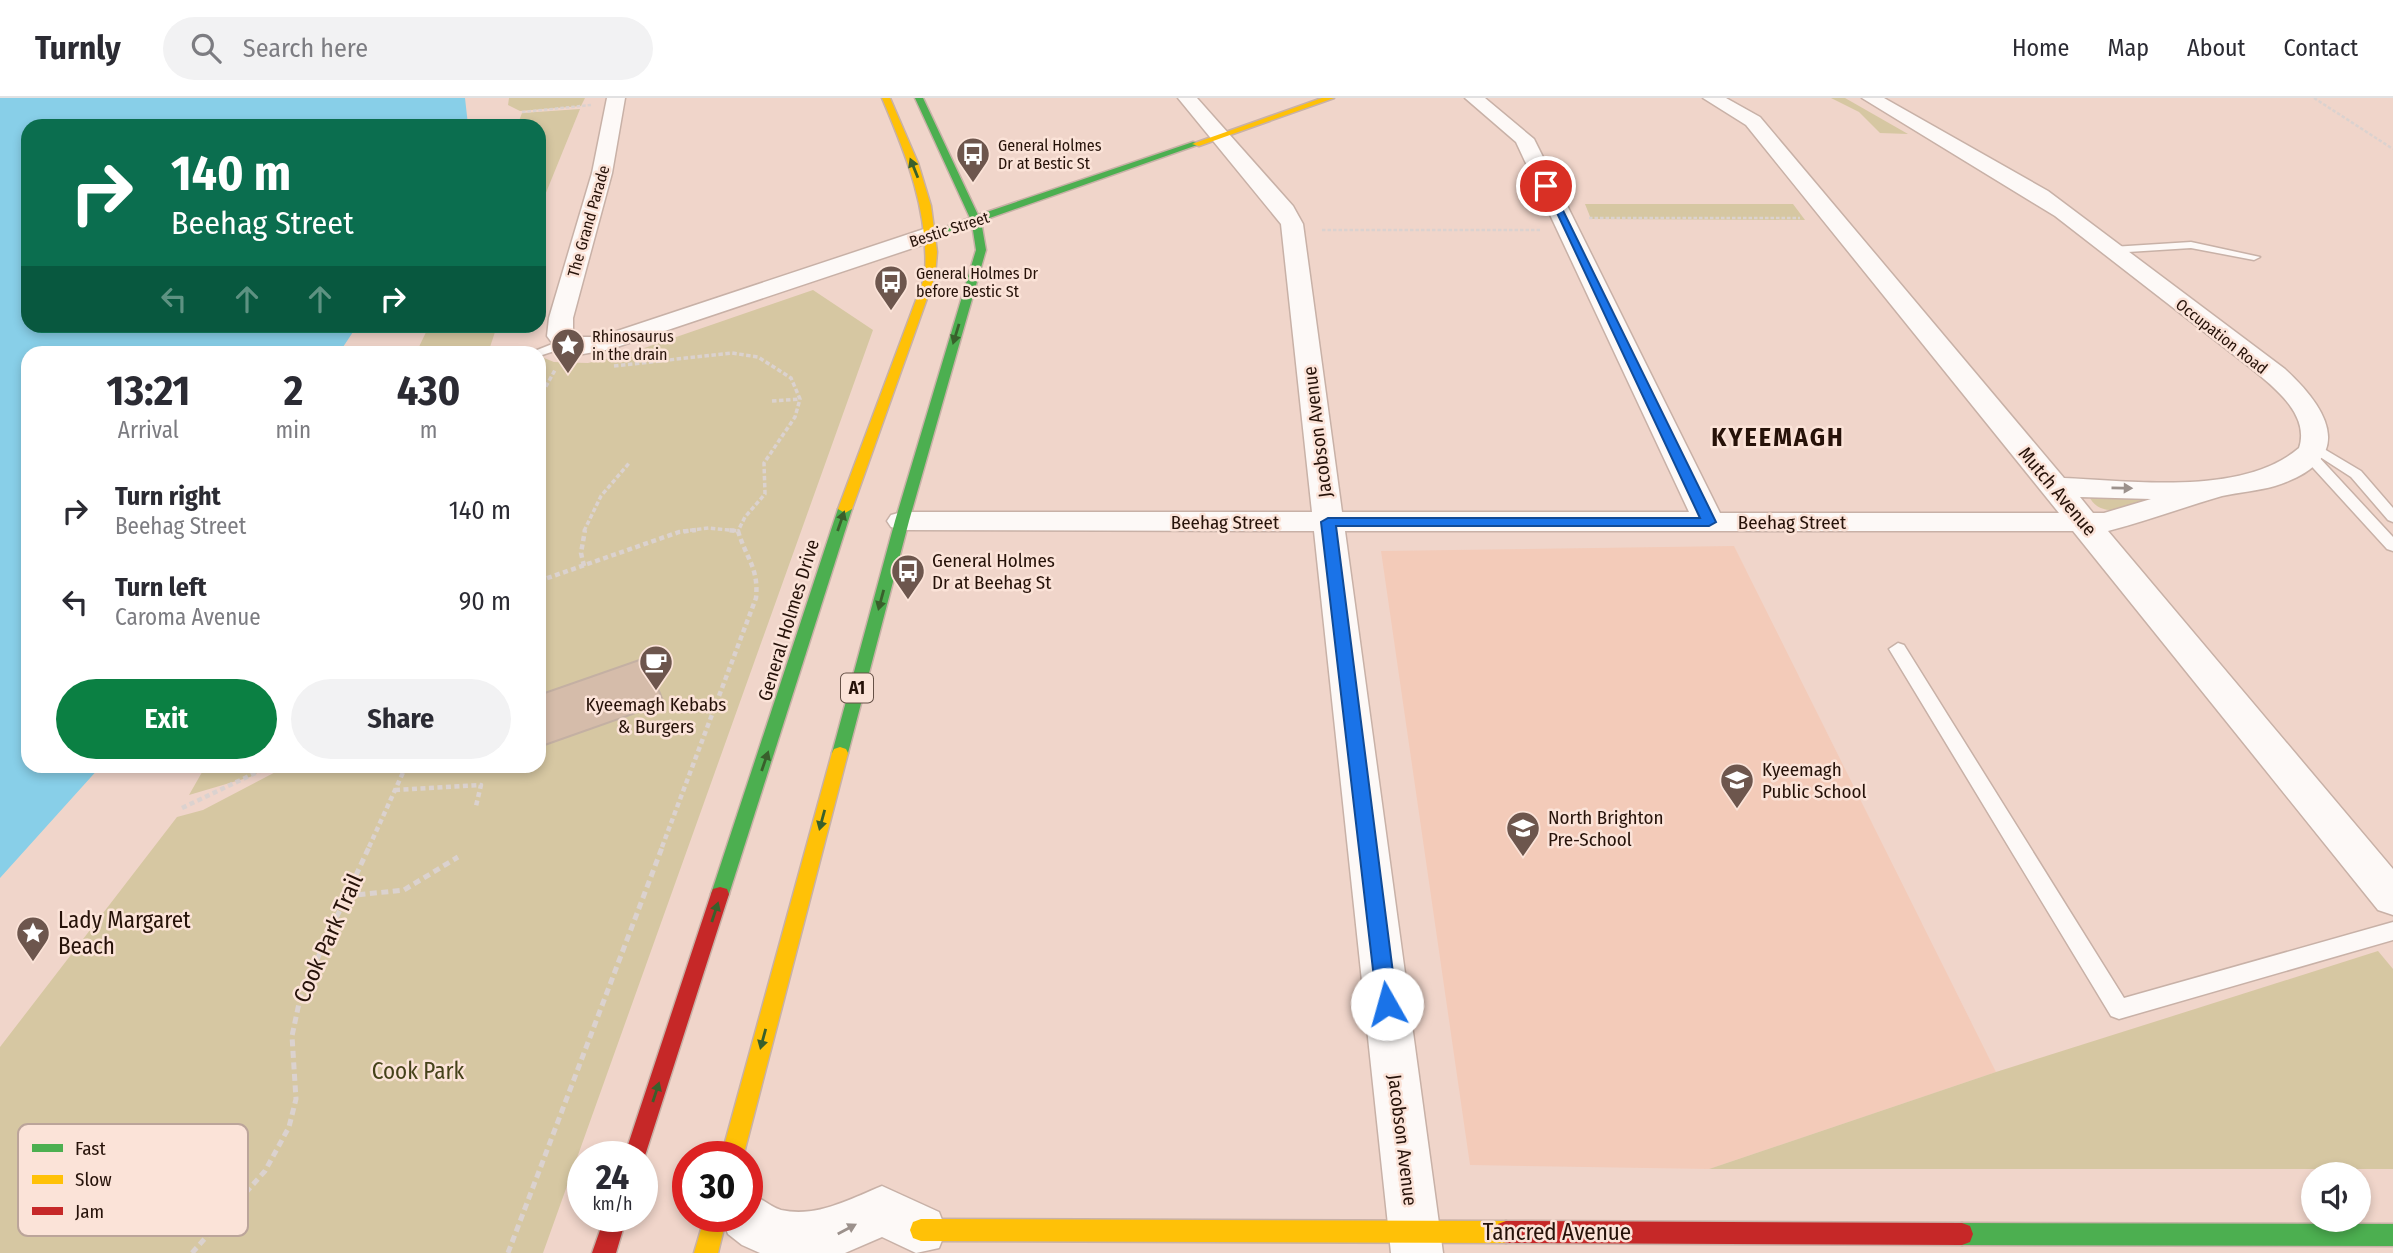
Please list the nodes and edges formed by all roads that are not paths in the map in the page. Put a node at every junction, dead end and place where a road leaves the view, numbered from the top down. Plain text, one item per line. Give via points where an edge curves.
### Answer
1 (616, 98) edge
2 (886, 98) edge
3 (919, 98) edge
4 (1187, 98) edge
5 (1330, 98) edge
6 (1474, 98) edge
7 (1712, 98) edge
8 (1871, 98) edge
9 (1220, 136) junction
10 (976, 221) junction
11 (932, 234) junction
12 (2112, 250) junction
13 (2253, 257) dead end
14 (565, 343) junction
15 (546, 350) edge
16 (2311, 451) junction
17 (2054, 487) junction
18 (2215, 489) junction
19 (2393, 517) edge
20 (902, 521) junction
21 (1328, 522) junction
22 (1709, 522) junction
23 (2084, 522) junction
24 (2393, 546) edge
25 (1898, 649) dead end
26 (2393, 898) edge
27 (2393, 931) edge
28 (640, 1141) edge
29 (736, 1141) edge
30 (921, 1230) joint
31 (611, 1232) edge
32 (712, 1232) edge
33 (760, 1232) edge
34 (2393, 1235) edge
35 (1416, 1242) edge
36 (2043, 1243) edge
37 (604, 1253) edge
38 (706, 1253) edge

1 - 14 street, The Grand Parade via 602,173 561,318 560,336
11 -> 2 main road, General Holmes Drive via 927,199
3 - 10 main road, A1
4 - 9 street, Jacobson Avenue
5 - 9 main road, Bestic Street
6 - 22 street via 1524,139
7 - 17 street, Mutch Avenue via 1753,121
8 - 12 street, Occupation Road via 2063,211
9 - 10 main road, Bestic Street
9 - 21 street, Jacobson Avenue via 1292,224
10 - 11 main road, Bestic Street
10 -> 20 main road, A1 via 981,250
11 - 14 street, Bestic Street via 603,344
28 -> 11 main road, General Holmes Drive via 840,523 930,276
12 - 13 lane via 2191,245
12 - 16 street, Occupation Road via 2288,388 2314,424 2317,434
14 - 15 lane
16 - 18 street via 2278,475
16 - 19 lane via 2356,474
16 - 24 lane
17 -> 18 street
17 - 23 street, Mutch Avenue
18 - 23 street, Beehag Street via 2106,522
20 - 21 street, Beehag Street
20 -> 29 main road, A1
21 - 22 street, Beehag Street
21 - 35 street, Jacobson Avenue
22 - 23 street, Beehag Street
23 - 26 street, Mutch Avenue
25 - 27 lane via 2119,1009
33 -> 30 street, Tancred Avenue via 782,1248 795,1248 816,1243 881,1211
30 - 35 main road, Tancred Avenue
31 - 37 main road
32 - 38 main road
34 - 36 main road, Tancred Avenue
35 - 36 main road, Tancred Avenue

